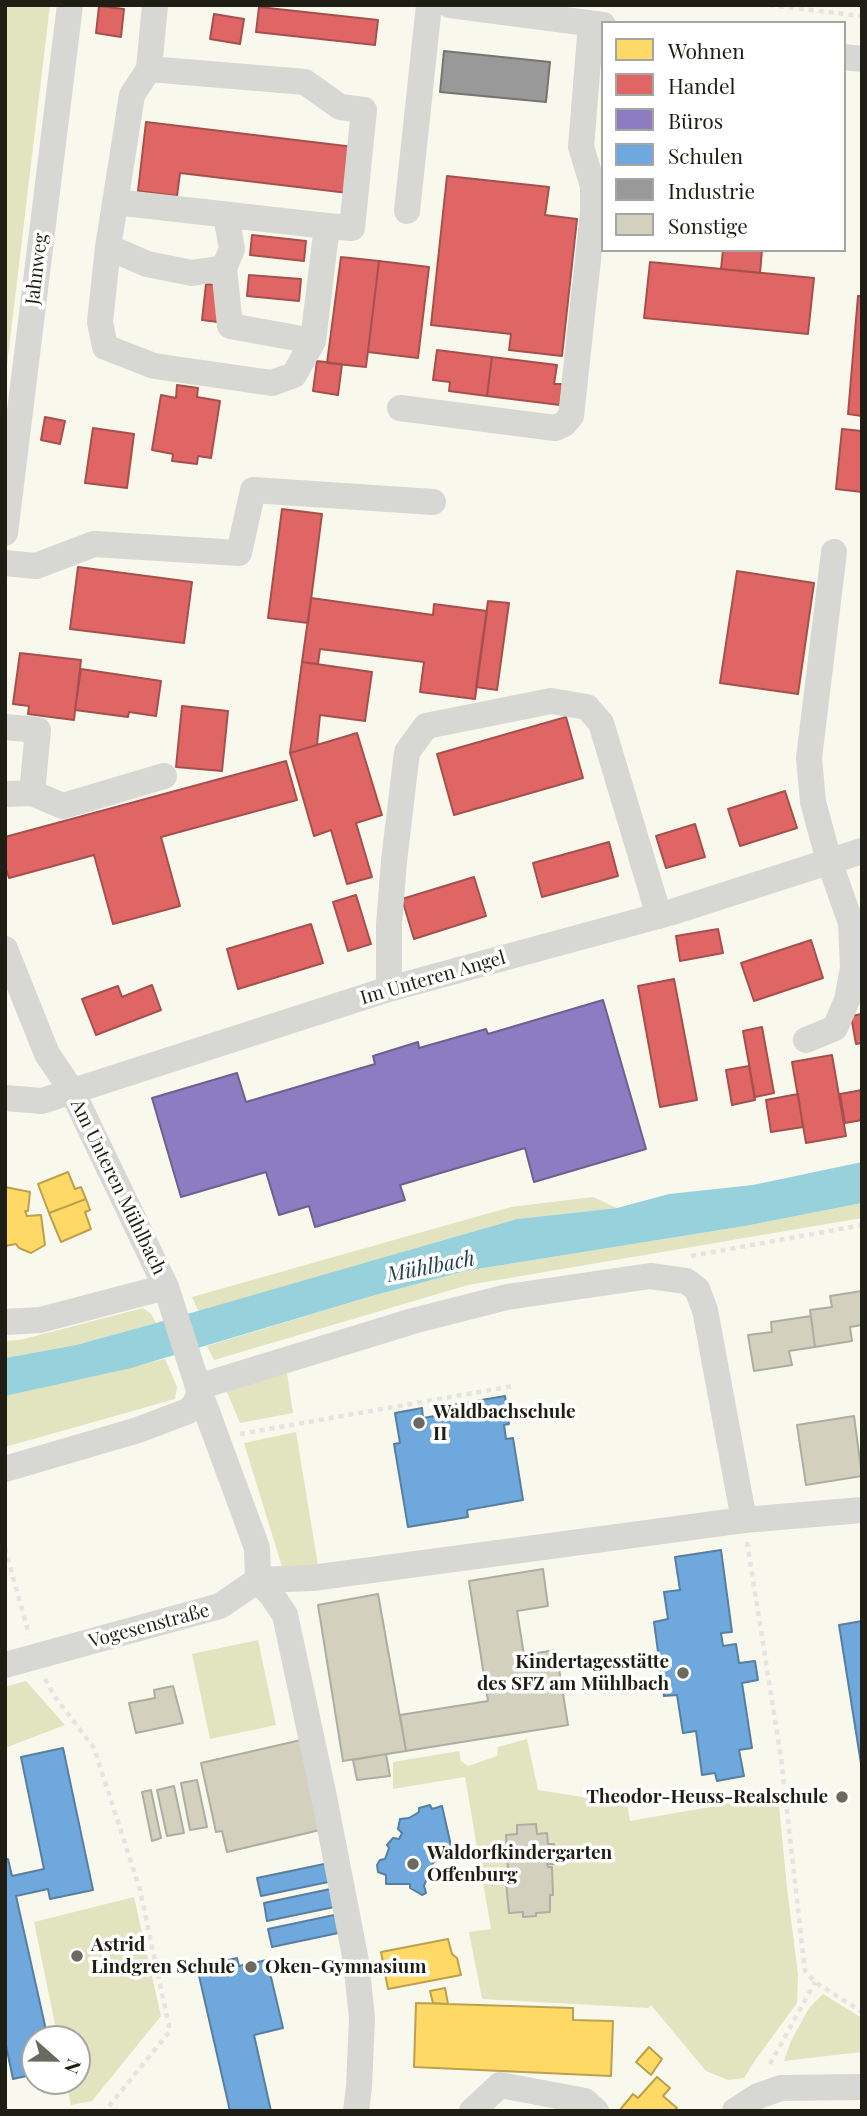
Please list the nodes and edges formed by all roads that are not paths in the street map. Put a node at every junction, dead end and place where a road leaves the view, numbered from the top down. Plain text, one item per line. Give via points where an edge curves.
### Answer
1 (70, 5) edge
2 (155, 5) edge
3 (429, 5) edge
4 (450, 5) edge
5 (597, 24) edge
6 (149, 69) junction
7 (115, 202) junction
8 (407, 211) dead end
9 (226, 215) junction
10 (327, 226) junction
11 (108, 247) junction
12 (224, 268) junction
13 (313, 341) junction
14 (400, 408) dead end
15 (433, 502) dead end
16 (5, 533) edge
17 (834, 552) dead end
18 (5, 563) edge
19 (5, 727) edge
20 (164, 776) dead end
21 (32, 793) junction
22 (5, 794) edge
23 (860, 858) edge
24 (829, 861) junction
25 (660, 916) junction
26 (5, 949) edge
27 (389, 989) junction
28 (806, 1040) dead end
29 (72, 1091) junction
30 (5, 1098) edge
31 (169, 1296) junction
32 (5, 1322) edge
33 (196, 1381) junction
34 (5, 1469) edge
35 (862, 1510) edge
36 (744, 1520) junction
37 (258, 1580) junction
38 (5, 1665) edge
39 (862, 2087) edge
40 (737, 2108) edge
41 (356, 2111) edge
42 (472, 2111) edge
43 (596, 2111) edge

1 - 16 street, Jahnweg
2 - 6 street
3 - 8 street
4 - 5 street
5 - 14 street via 581,147 593,186 593,213 571,416 555,428
6 - 7 street via 132,95
6 - 10 street via 305,82 340,107 364,110 352,228
7 - 9 street
7 - 11 street
9 - 10 street
9 - 12 street via 232,249
10 - 13 street
11 - 12 street via 147,264 192,273
11 - 13 street via 100,322 105,347 154,366 272,383 294,375
12 - 13 street via 230,326
15 - 18 street via 253,489 239,553 94,544 36,566
17 - 24 street via 809,758 813,802
19 - 21 street via 38,730
20 - 21 street via 63,806
21 - 22 street
23 - 24 street, Im Unteren Angel
24 - 25 street, Im Unteren Angel
24 - 28 street via 851,923 853,968 835,1028
25 - 27 street, Im Unteren Angel
25 - 27 street via 601,723 587,707 551,701 426,726 407,752 389,925
26 - 29 street via 47,1054
27 - 29 street, Im Unteren Angel
29 - 30 street, Im Unteren Angel via 42,1101
29 - 31 street, Am Unteren Mühlbach
31 - 32 street, Am Unteren Mühlbach via 40,1320
31 - 33 street
33 - 34 street via 195,1404 188,1411
33 - 36 street via 507,1297 650,1276 686,1281 697,1289 705,1310
33 - 37 street via 257,1548
35 - 36 street
36 - 37 street via 312,1578
37 - 38 street, Vogesenstraße via 220,1606
37 - 41 street via 285,1615 356,1961 362,2018
39 - 40 street via 781,2088
42 - 43 street via 500,2085 585,2101

